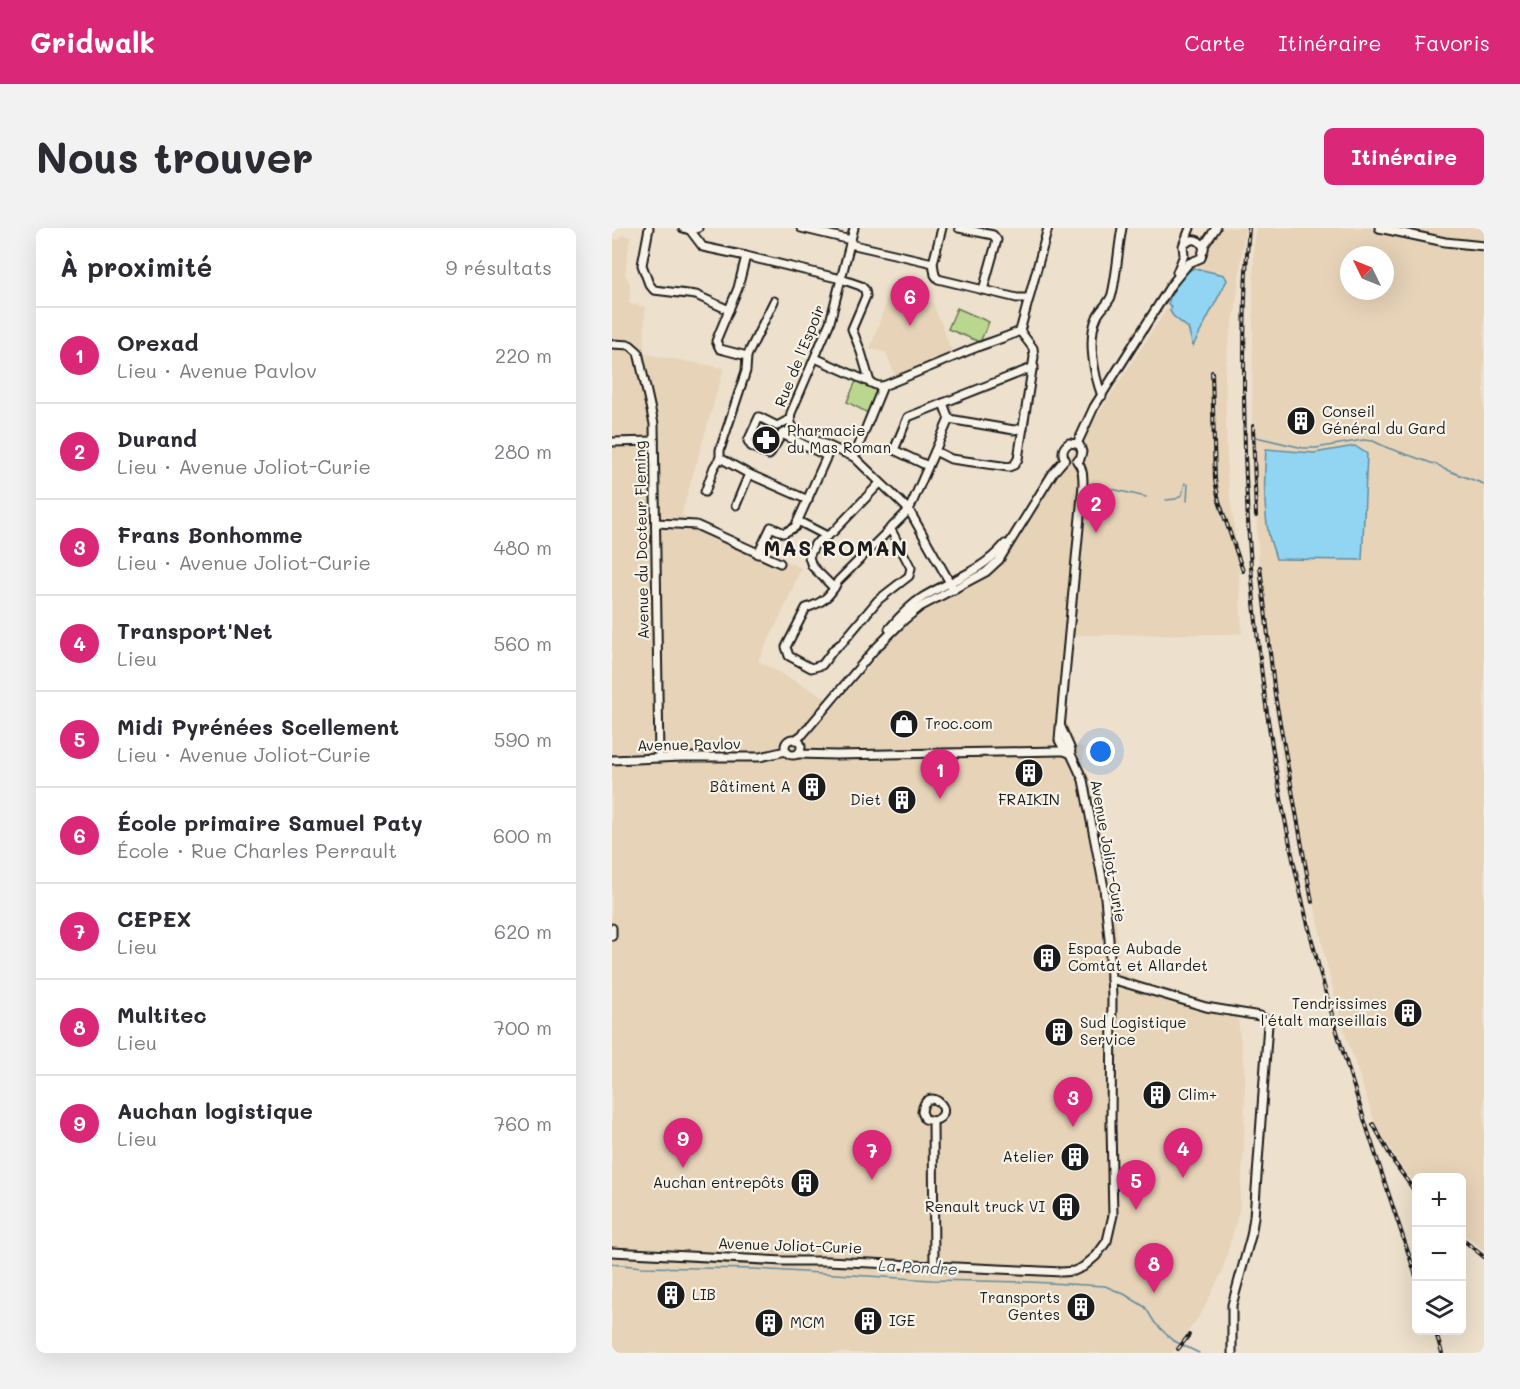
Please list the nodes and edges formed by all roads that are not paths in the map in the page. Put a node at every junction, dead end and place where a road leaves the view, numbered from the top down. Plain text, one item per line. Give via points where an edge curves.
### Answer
1 (649, 228) edge
2 (699, 228) edge
3 (801, 228) edge
4 (854, 228) edge
5 (942, 228) edge
6 (959, 228) edge
7 (1048, 228) edge
8 (1122, 228) edge
9 (1190, 228) edge
10 (1216, 228) edge
11 (1379, 228) edge
12 (687, 229) edge
13 (1210, 236) junction
14 (1198, 240) junction
15 (850, 242) junction
16 (1185, 244) junction
17 (1484, 246) edge
18 (1204, 249) junction
19 (1184, 255) junction
20 (746, 256) junction
21 (1193, 261) junction
22 (933, 263) junction
23 (841, 279) junction
24 (1171, 285) junction
25 (983, 290) junction
26 (1029, 298) junction
27 (774, 302) dead end
28 (729, 310) junction
29 (1020, 331) junction
30 (612, 344) edge
31 (747, 356) junction
32 (815, 358) junction
33 (1034, 367) junction
34 (870, 382) junction
35 (884, 386) junction
36 (1102, 396) junction
37 (943, 403) junction
38 (949, 419) junction
39 (791, 424) junction
40 (1023, 428) junction
41 (782, 434) junction
42 (654, 441) junction
43 (612, 442) edge
44 (1077, 444) junction
45 (831, 447) junction
46 (934, 451) junction
47 (827, 456) junction
48 (854, 457) junction
49 (720, 458) junction
50 (1065, 459) junction
51 (1077, 461) junction
52 (928, 466) junction
53 (749, 474) junction
54 (880, 483) junction
55 (705, 492) dead end
56 (808, 500) junction
57 (736, 505) dead end
58 (909, 510) junction
59 (798, 521) junction
60 (656, 523) junction
61 (890, 528) junction
62 (827, 536) junction
63 (758, 554) junction
64 (780, 563) dead end
65 (952, 587) junction
66 (834, 588) junction
67 (799, 747) junction
68 (786, 749) junction
69 (1067, 749) junction
70 (659, 758) junction
71 (612, 760) edge
72 (612, 928) edge
73 (612, 936) edge
74 (1111, 979) junction
75 (933, 1121) dead end
76 (612, 1252) edge
77 (934, 1266) junction
78 (1232, 1353) edge

1 - 28 street via 642,265 654,290 696,295
2 - 12 street
3 - 15 street
4 - 15 street, Rue de l'Espoir
5 - 22 street
6 - 25 street via 993,235 997,240
7 - 26 street
8 - 36 street via 1112,296 1093,327 1092,351
9 - 14 street
9 - 16 street
10 - 13 street
11 - 17 street
12 - 20 street via 703,247
13 - 14 street
13 - 18 street
14 - 16 street
14 - 18 street
15 - 22 street
15 - 23 street, Rue de l'Espoir
16 - 19 street
18 - 21 street via 1201,258
19 - 21 street
19 - 24 street
20 - 23 street
20 - 28 street
21 - 24 street
22 - 25 street via 938,279
23 - 32 street, Rue de l'Espoir
23 - 34 street via 861,286 866,296 852,329
24 - 36 street
25 - 26 street
26 - 29 street
27 - 31 street
28 - 31 street via 716,341 720,349
29 - 33 street via 1033,348
29 - 35 street
30 - 42 street, Avenue du Docteur Fleming via 630,345 638,352 654,424
31 - 49 street
32 - 34 street
32 - 39 street, Rue de l'Espoir via 790,413
33 - 37 street
33 - 40 street
34 - 35 street
35 - 48 street
36 - 44 street
37 - 38 street
37 - 52 street via 908,417 894,450
38 - 40 street via 1014,430
38 - 46 street
39 - 41 street
39 - 41 street via 777,426 759,417 748,441 769,455
39 - 45 street via 801,434
40 - 46 street via 1018,459 1009,467 951,459
41 - 47 street
42 - 43 street
42 - 60 street, Avenue du Docteur Fleming
44 - 50 street via 1069,443 1064,448
44 - 51 street via 1082,456
45 - 47 street
45 - 48 street
46 - 52 street
47 - 56 street
48 - 54 street
49 - 53 street
49 - 55 street
50 - 51 street
50 - 65 street via 1000,550
51 - 69 street, Avenue Joliot-Curie via 1083,485 1059,740
52 - 58 street
53 - 56 street
53 - 57 street
54 - 58 street
54 - 62 street
56 - 59 street
58 - 61 street
58 - 65 street
59 - 62 street
59 - 63 street via 784,532 771,527
60 - 63 street via 696,525
60 - 70 street, Avenue du Docteur Fleming
61 - 66 street
61 - 66 street via 911,568 909,576 878,600 822,665 811,668 789,656 786,647 806,608 820,604
62 - 66 street via 815,544 809,557 812,566
63 - 64 street
65 - 67 street via 910,606 803,734
67 - 68 street via 792,755
67 - 68 street, Avenue Pavlov via 790,740
67 - 69 street via 810,755
68 - 70 street, Avenue Pavlov via 766,756
69 - 74 street, Avenue Joliot-Curie via 1083,780 1099,861 1107,909
70 - 71 street, Avenue Pavlov
72 - 73 street
74 - 77 street, Avenue Joliot-Curie via 1113,1215 1103,1247 1090,1262 1062,1272
74 - 78 street via 1206,1007 1263,1017 1268,1024 1254,1217 1232,1305
75 - 77 street
76 - 77 street, Avenue Joliot-Curie

